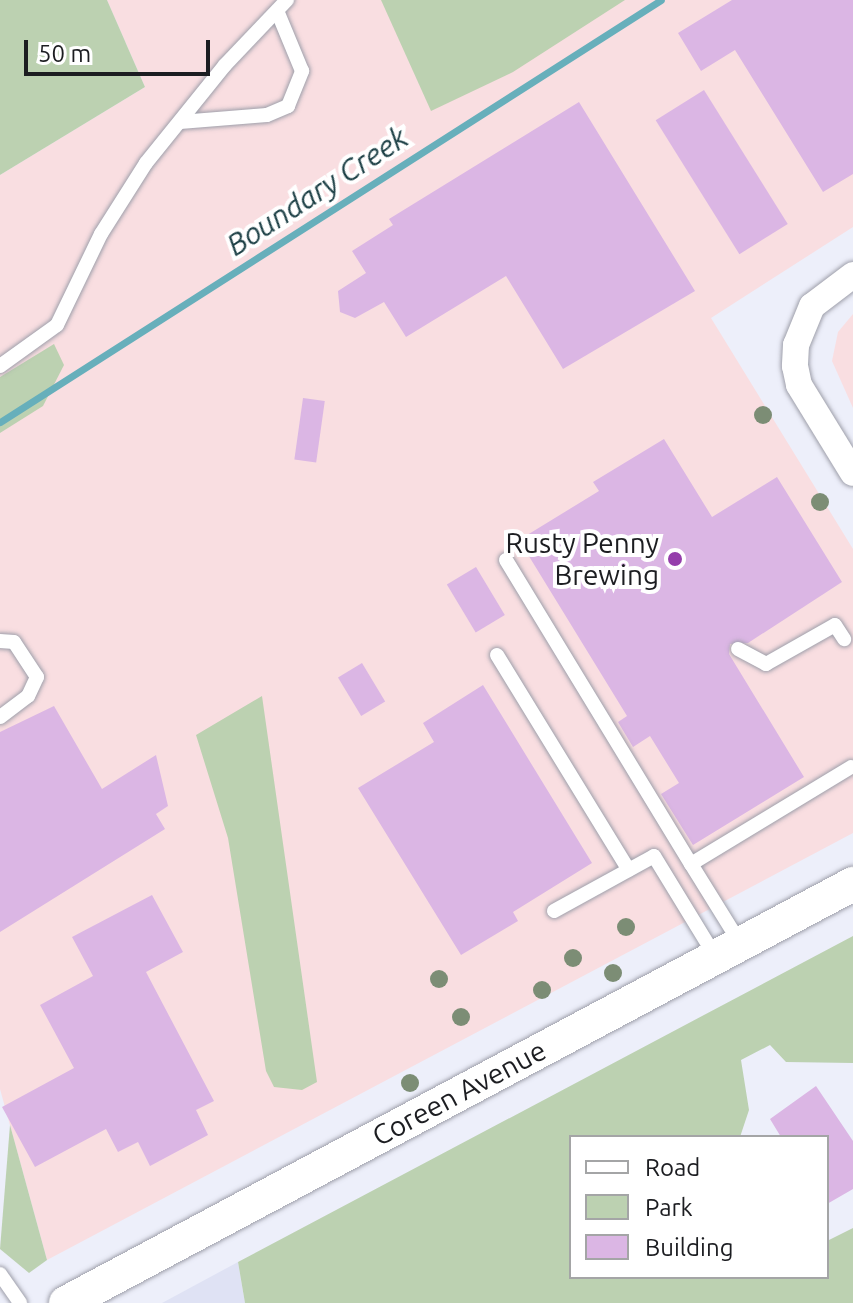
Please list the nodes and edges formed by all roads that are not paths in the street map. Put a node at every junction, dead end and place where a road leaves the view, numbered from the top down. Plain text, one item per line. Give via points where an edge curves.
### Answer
1 (287, 0) edge
2 (278, 13) junction
3 (180, 122) junction
4 (853, 275) edge
5 (0, 366) edge
6 (853, 473) edge
7 (506, 560) dead end
8 (844, 639) dead end
9 (0, 641) edge
10 (738, 649) dead end
11 (497, 655) dead end
12 (0, 717) edge
13 (851, 767) edge
14 (691, 864) junction
15 (629, 870) junction
16 (853, 884) edge
17 (554, 911) dead end
18 (727, 950) junction
19 (0, 1274) edge
20 (20, 1303) edge
21 (66, 1303) edge

1 - 2 lane
2 - 3 lane via 225,65
2 - 3 lane via 302,71 288,106 267,115
3 - 5 lane via 115,211 57,325
4 - 6 street via 812,306 796,345 795,366 799,385
7 - 14 lane
8 - 10 lane via 835,625 766,664
9 - 12 lane via 14,642 37,677 28,696
11 - 15 lane
13 - 14 lane
14 - 18 lane
15 - 17 lane
15 - 18 lane via 654,856
16 - 18 street, Coreen Avenue
18 - 21 street, Coreen Avenue
19 - 20 lane

